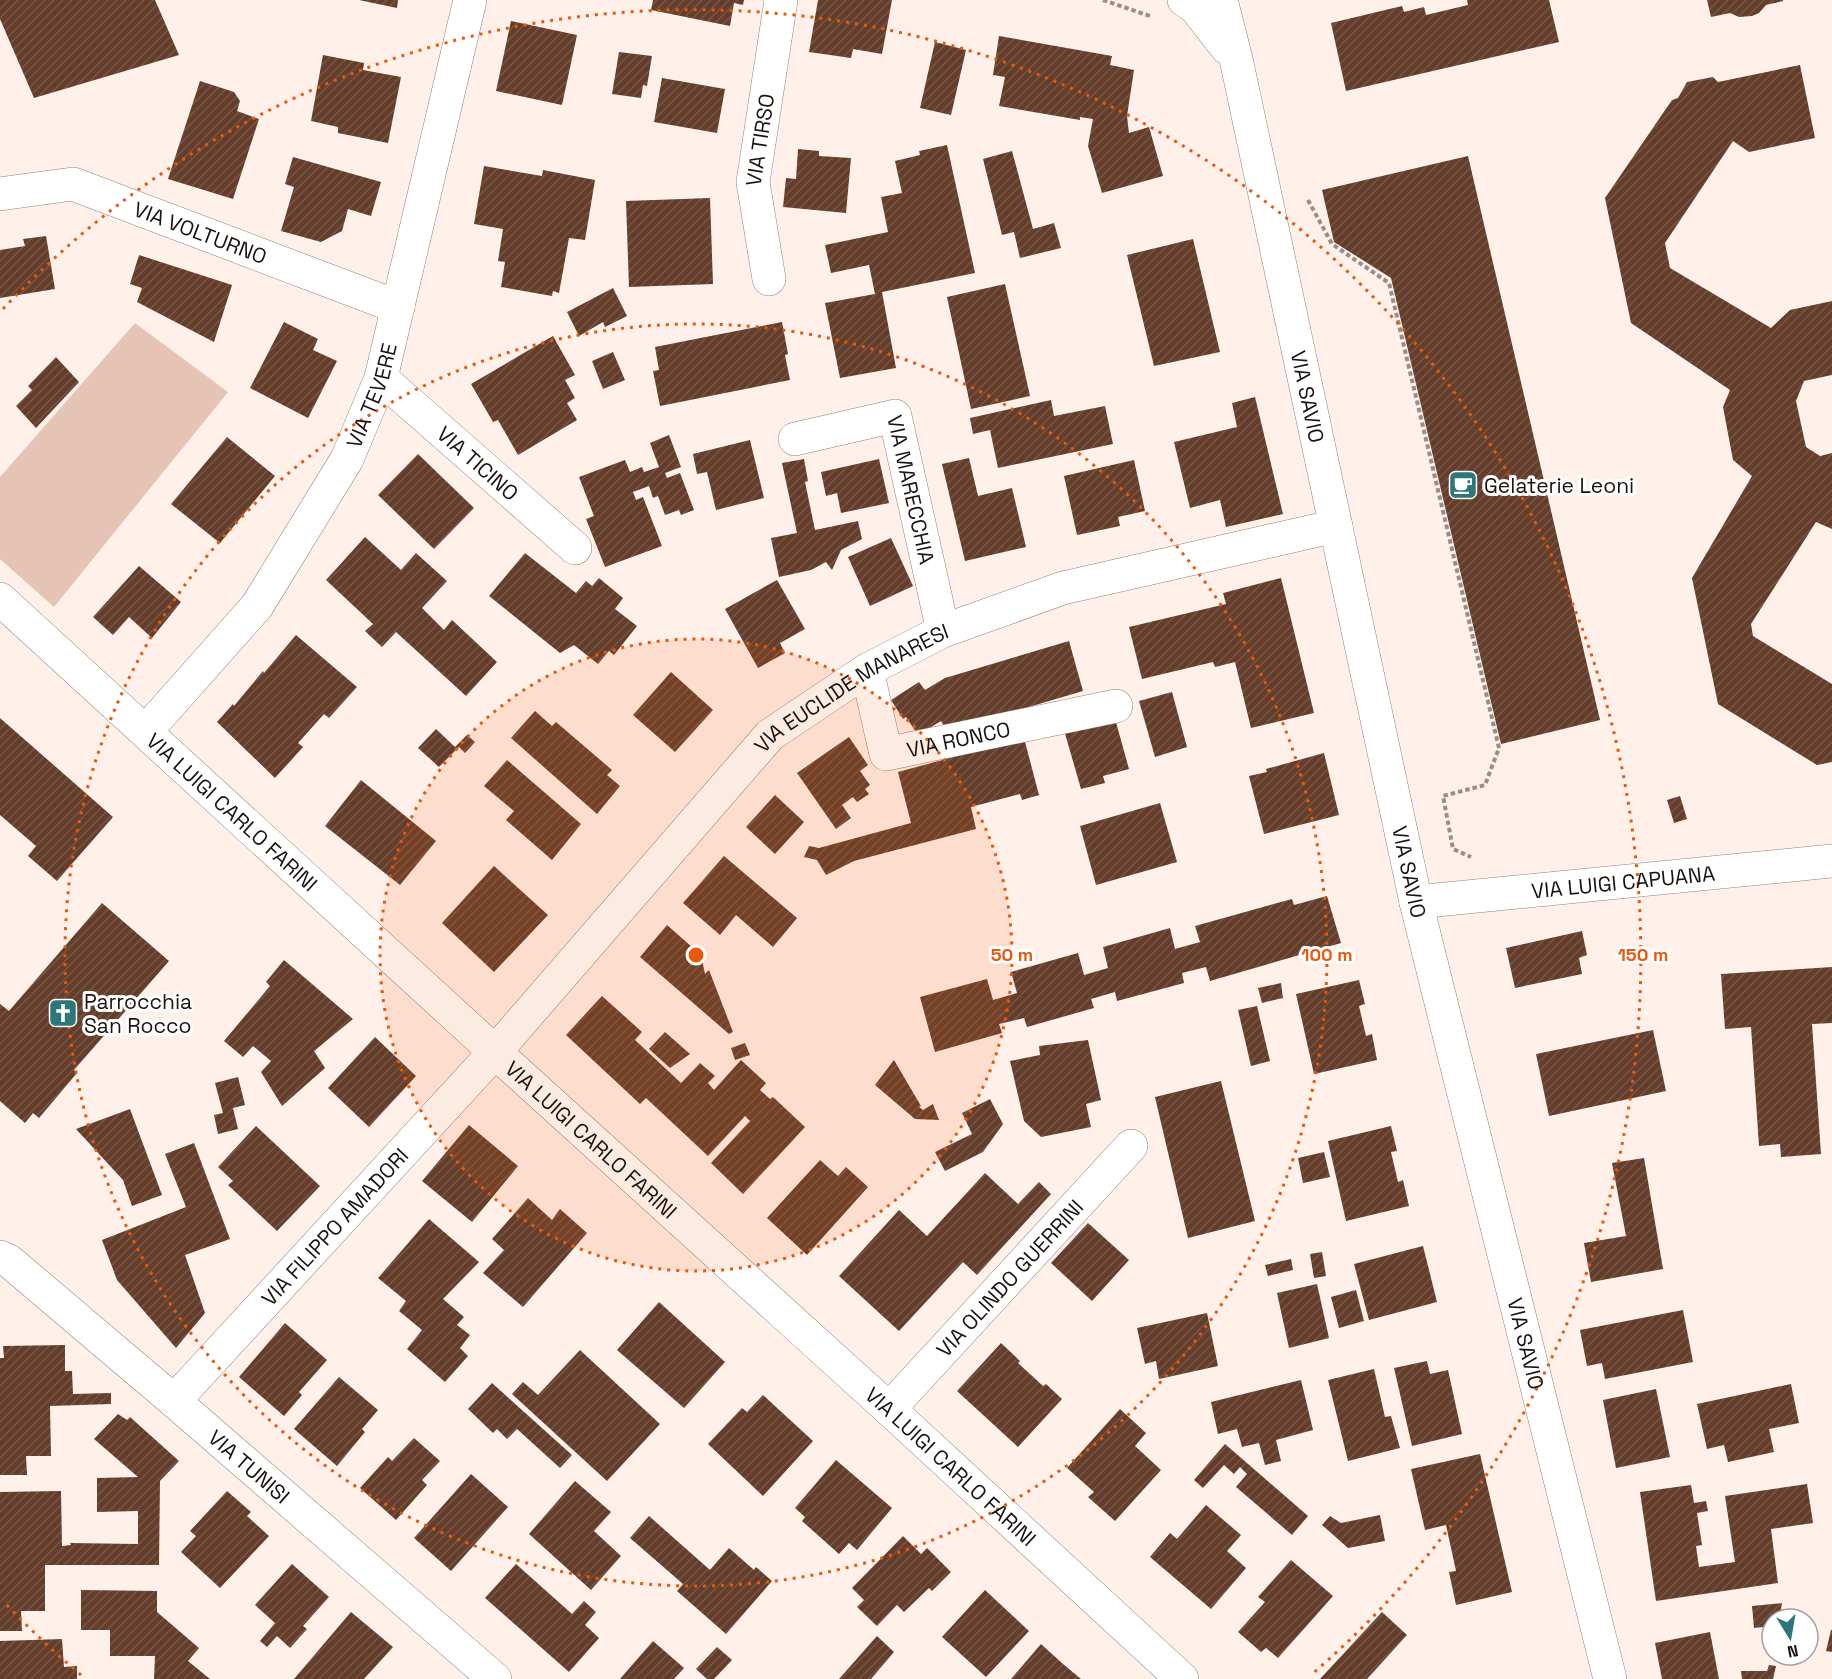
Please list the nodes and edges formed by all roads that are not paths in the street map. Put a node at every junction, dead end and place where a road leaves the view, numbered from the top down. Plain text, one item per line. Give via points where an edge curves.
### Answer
1 (470, 0) edge
2 (781, 0) edge
3 (1184, 0) edge
4 (1221, 0) edge
5 (1236, 59) junction
6 (0, 194) edge
7 (769, 279) dead end
8 (398, 307) junction
9 (381, 378) junction
10 (795, 440) dead end
11 (1336, 526) junction
12 (574, 548) dead end
13 (0, 599) edge
14 (943, 631) junction
15 (867, 670) junction
16 (1116, 706) dead end
17 (146, 731) junction
18 (1832, 861) edge
19 (1416, 902) junction
20 (495, 1052) junction
21 (1131, 1146) dead end
22 (0, 1257) edge
23 (174, 1401) junction
24 (889, 1409) junction
25 (495, 1679) edge
26 (1182, 1679) edge
27 (1610, 1679) edge

1 - 8 street, VIA TEVERE
2 - 7 street, VIA TIRSO via 753,182
3 - 5 street, VIA SAVIO via 1195,7
4 - 5 street, VIA SAVIO
5 - 11 street, VIA SAVIO
6 - 8 street, VIA VOLTURNO via 73,184
8 - 9 street, VIA TEVERE
9 - 12 street, VIA TICINO
9 - 17 street, VIA TEVERE via 347,459 257,606
10 - 14 street, VIA MARECCHIA via 895,416
11 - 14 street, VIA EUCLIDE MANARESI via 1063,588
11 - 19 street, VIA SAVIO
13 - 17 street, VIA LUIGI CARLO FARINI
14 - 15 street, VIA EUCLIDE MANARESI
15 - 16 street, VIA RONCO via 886,754
15 - 20 street, VIA EUCLIDE MANARESI via 770,735
17 - 20 street, VIA LUIGI CARLO FARINI
18 - 19 street, VIA LUIGI CAPUANA
19 - 27 street, VIA SAVIO
20 - 23 street, VIA FILIPPO AMADORI
20 - 24 street, VIA LUIGI CARLO FARINI
21 - 24 street, VIA OLINDO GUERRINI
22 - 23 street, VIA TUNISI
23 - 25 street, VIA TUNISI
24 - 26 street, VIA LUIGI CARLO FARINI

